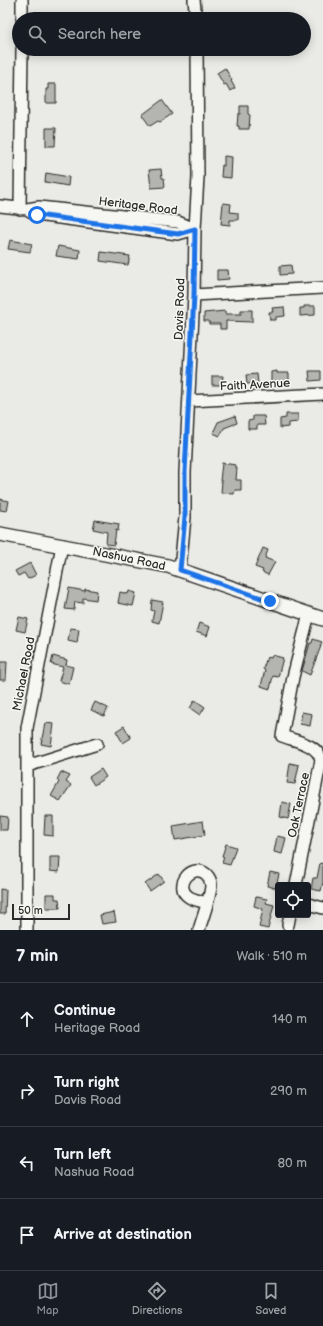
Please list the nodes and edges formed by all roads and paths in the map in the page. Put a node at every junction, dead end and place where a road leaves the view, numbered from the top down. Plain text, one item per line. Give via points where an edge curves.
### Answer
1 (22, 0) edge
2 (194, 0) edge
3 (22, 12) edge
4 (195, 12) edge
5 (22, 56) edge
6 (196, 56) edge
7 (0, 206) edge
8 (23, 209) junction
9 (195, 229) junction
10 (323, 288) edge
11 (194, 295) junction
12 (323, 394) edge
13 (189, 401) junction
14 (0, 534) edge
15 (62, 545) junction
16 (180, 570) junction
17 (309, 614) junction
18 (323, 619) edge
19 (96, 744) dead end
20 (27, 766) junction
21 (297, 882) edge
22 (206, 903) dead end
23 (311, 905) edge
24 (323, 908) edge
25 (26, 930) edge
26 (199, 930) edge

1 - 3 street
2 - 4 street
5 - 8 street
6 - 9 street, Davis Road via 198,177
7 - 8 street, Heritage Road
8 - 9 street, Heritage Road via 37,215 113,220 178,234
9 - 11 street, Davis Road
10 - 11 street
11 - 13 street, Davis Road
12 - 13 street, Faith Avenue
13 - 16 street, Davis Road via 185,517
14 - 15 main road, Nashua Road
15 - 16 main road, Nashua Road
15 - 20 street, Michael Road via 28,720
16 - 17 main road, Nashua Road
17 - 18 main road, Nashua Road
17 - 21 street, Oak Terrace via 282,736 314,749 322,760
19 - 20 street
20 - 25 street, Michael Road
22 - 26 street
23 - 24 street

